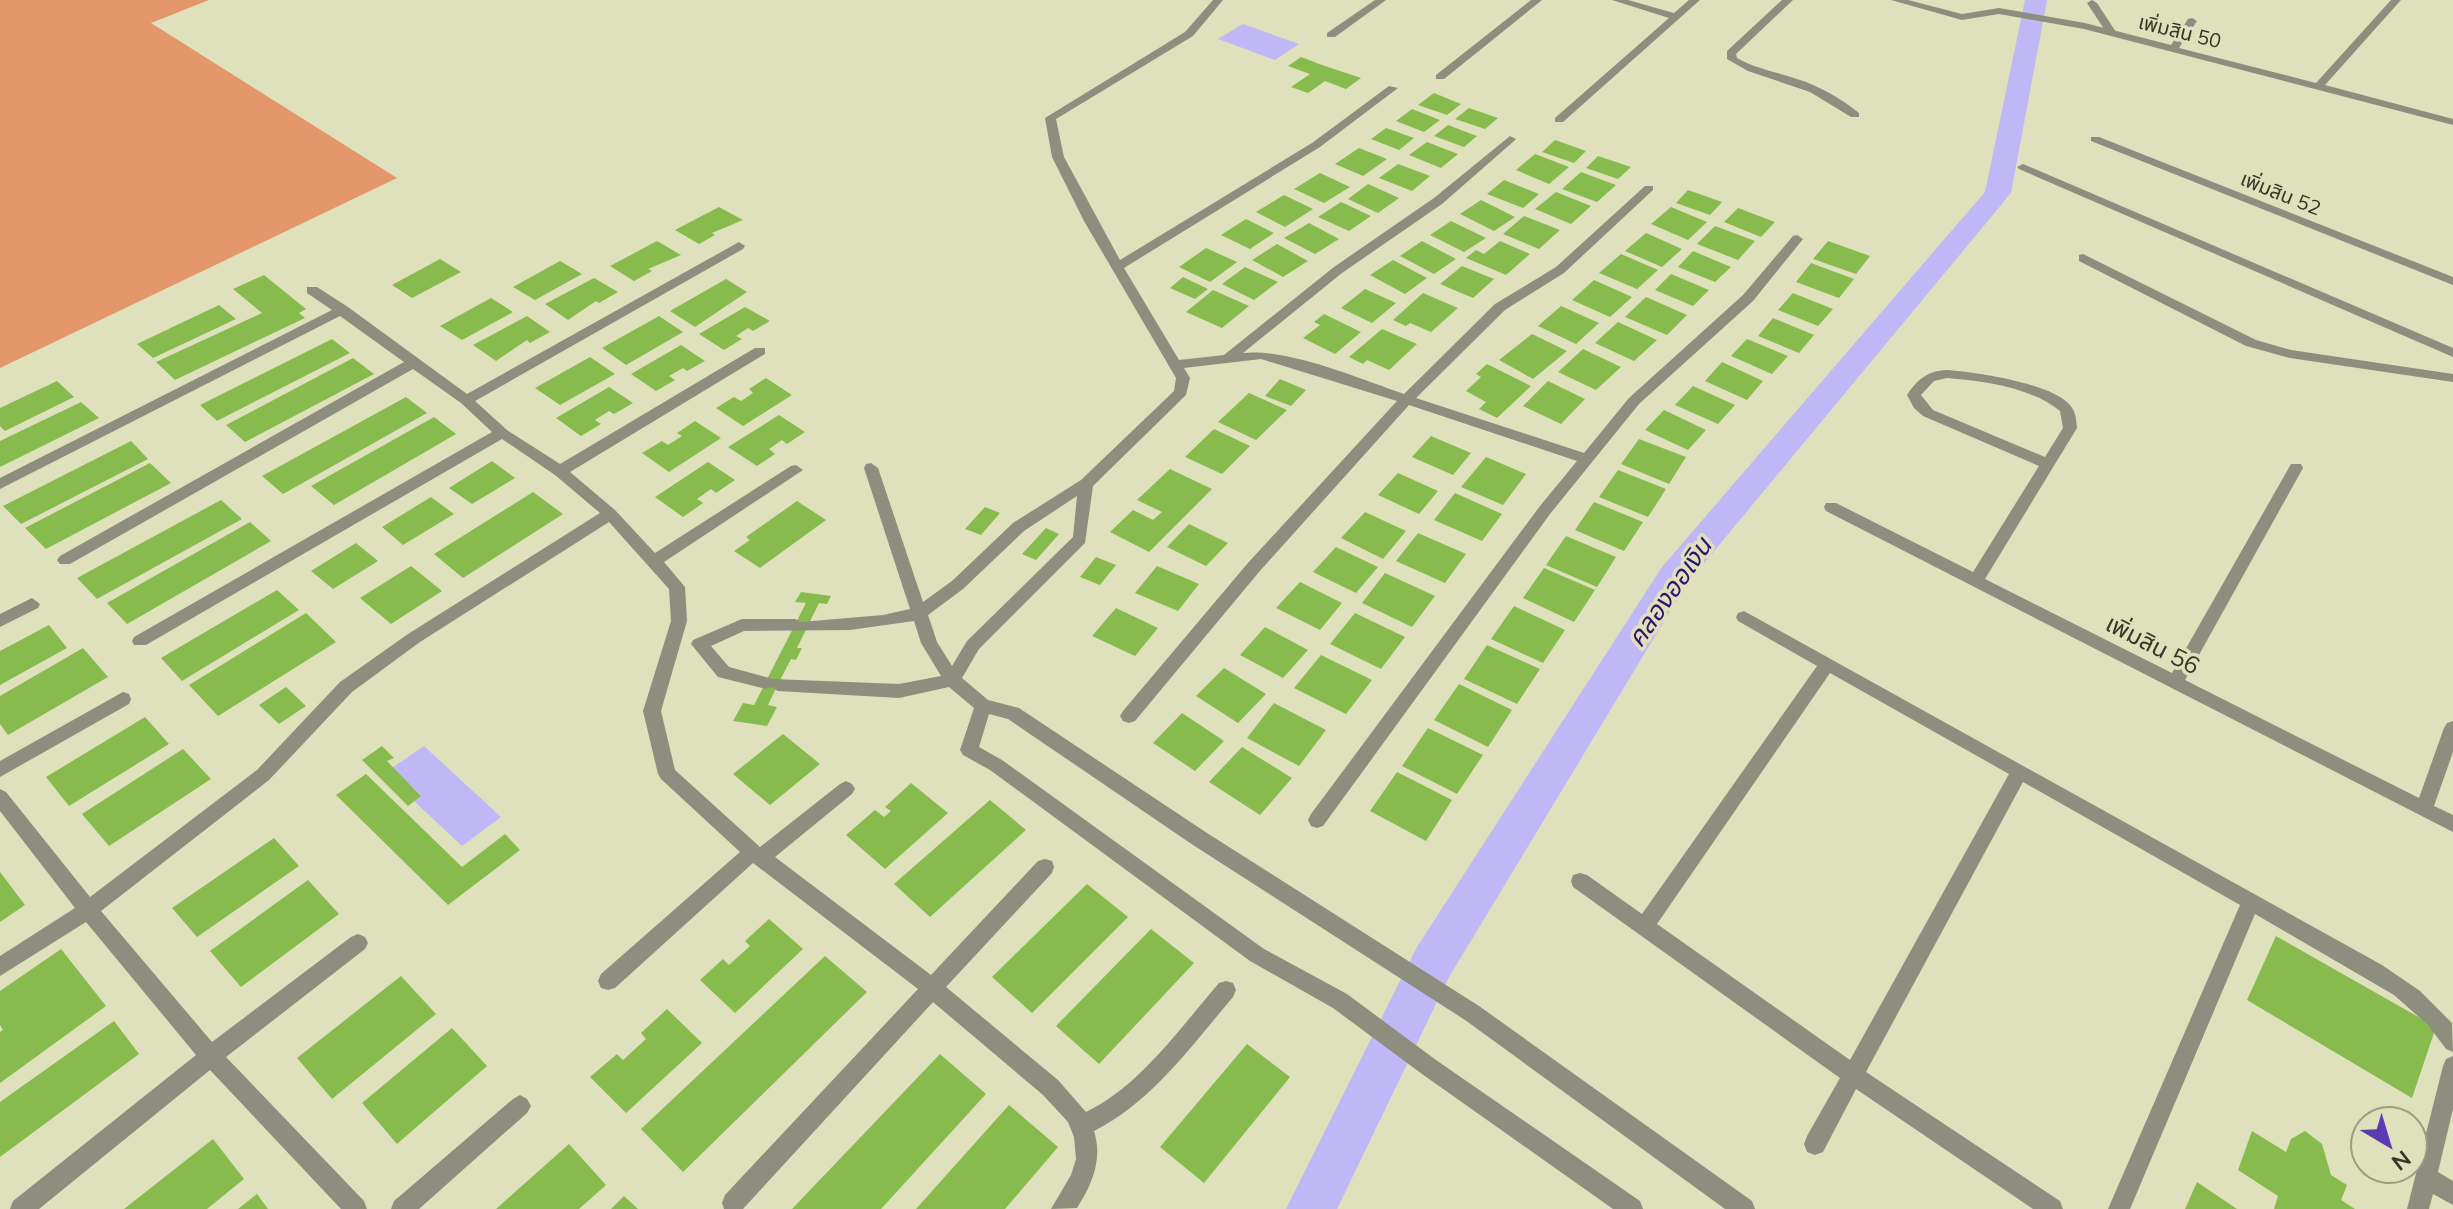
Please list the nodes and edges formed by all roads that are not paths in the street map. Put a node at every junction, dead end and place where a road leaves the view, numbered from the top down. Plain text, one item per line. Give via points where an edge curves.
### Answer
1 (1218, 0) edge
2 (1381, 0) edge
3 (1537, 0) edge
4 (1617, 0) edge
5 (1695, 0) edge
6 (1788, 0) edge
7 (1896, 0) edge
8 (2396, 0) edge
9 (2092, 3) dead end
10 (1676, 17) junction
11 (2192, 21) dead end
12 (2111, 32) junction
13 (1331, 35) dead end
14 (2174, 48) junction
15 (1440, 77) dead end
16 (2319, 86) junction
17 (1393, 88) dead end
18 (1855, 115) dead end
19 (1559, 120) dead end
20 (2453, 122) edge
21 (1510, 139) dead end
22 (2095, 139) dead end
23 (2023, 167) dead end
24 (1649, 188) dead end
25 (1797, 239) dead end
26 (739, 246) dead end
27 (2083, 258) dead end
28 (1116, 268) junction
29 (2453, 281) edge
30 (312, 290) dead end
31 (343, 310) junction
32 (760, 351) dead end
33 (2453, 353) edge
34 (1229, 357) junction
35 (415, 362) junction
36 (1177, 364) junction
37 (2453, 378) edge
38 (1407, 399) junction
39 (466, 400) junction
40 (502, 433) junction
41 (1587, 459) junction
42 (2049, 465) junction
43 (871, 468) dead end
44 (2296, 468) dead end
45 (796, 470) dead end
46 (560, 471) junction
47 (0, 484) edge
48 (1086, 484) junction
49 (1831, 507) dead end
50 (610, 514) junction
51 (65, 560) dead end
52 (654, 561) junction
53 (1976, 581) junction
54 (32, 604) dead end
55 (920, 612) junction
56 (1744, 617) dead end
57 (0, 621) edge
58 (140, 641) dead end
59 (699, 644) junction
60 (671, 647) junction
61 (1827, 664) junction
62 (952, 680) junction
63 (2175, 682) junction
64 (123, 699) dead end
65 (983, 706) junction
66 (1129, 716) dead end
67 (2453, 728) edge
68 (0, 770) edge
69 (2019, 772) junction
70 (846, 789) dead end
71 (0, 797) edge
72 (2424, 809) junction
73 (1317, 820) dead end
74 (2453, 824) edge
75 (756, 855) junction
76 (1045, 867) dead end
77 (1580, 881) dead end
78 (2250, 903) junction
79 (88, 910) junction
80 (1644, 927) junction
81 (358, 943) dead end
82 (0, 967) edge
83 (608, 981) dead end
84 (933, 988) junction
85 (1226, 990) dead end
86 (2453, 1042) edge
87 (211, 1056) junction
88 (2453, 1066) edge
89 (1853, 1075) junction
90 (520, 1106) dead end
91 (1081, 1126) junction
92 (1815, 1144) dead end
93 (2429, 1169) edge
94 (2429, 1179) edge
95 (2425, 1185) edge
96 (2453, 1194) edge
97 (733, 1203) dead end
98 (21, 1209) edge
99 (356, 1209) edge
100 (402, 1209) edge
101 (1062, 1209) edge
102 (1632, 1209) edge
103 (1744, 1209) edge
104 (2052, 1209) edge
105 (2119, 1209) edge
106 (2418, 1209) edge

1 - 28 street via 1189,34 1050,118 1058,157
2 - 13 street
3 - 15 street
4 - 10 street
5 - 10 street
6 - 18 street via 1731,53 1732,59 1791,80
7 - 12 street, เพิ่มสิน 50 via 1962,17 1999,11
8 - 16 street
9 - 12 street
10 - 19 street
11 - 14 street
12 - 14 street, เพิ่มสิน 50
14 - 16 street, เพิ่มสิน 50
16 - 20 street, เพิ่มสิน 50
17 - 28 street via 1316,145
21 - 34 street via 1438,201 1338,270
22 - 29 street, เพิ่มสิน 52
23 - 33 street
24 - 38 street via 1560,270 1500,307
25 - 41 street via 1748,298 1634,401
26 - 39 street
27 - 37 street via 2251,343 2290,354
28 - 36 street
30 - 31 street
31 - 35 street
31 - 47 street
32 - 46 street
34 - 36 street
34 - 38 street via 1261,355
35 - 39 street
35 - 51 street
36 - 48 street via 1181,392
38 - 41 street
38 - 66 street via 1253,568
39 - 40 street
40 - 46 street
40 - 58 street
41 - 73 street
42 - 42 street via 1928,413 1914,395 1924,380 1950,372 2051,398 2066,409 2070,428
42 - 53 street
43 - 55 street
44 - 63 street
45 - 52 street
46 - 50 street
48 - 55 street via 1011,533
48 - 62 street via 1080,539 973,645
49 - 53 street, เพิ่มสิน 56
50 - 52 street
50 - 79 street via 346,687 263,775
52 - 60 street via 677,587 679,621
53 - 63 street, เพิ่มสิน 56
54 - 57 street
55 - 59 street via 871,621 742,625
55 - 62 street via 929,643
56 - 61 street
59 - 60 street
59 - 62 street via 724,672 772,683 899,691
60 - 75 street via 652,711 667,774
61 - 69 street
61 - 80 street
62 - 65 street
63 - 72 street, เพิ่มสิน 56
64 - 68 street
65 - 102 street via 969,750 1257,955 1340,1001
65 - 103 street via 1013,713 1472,1013
67 - 72 street
69 - 78 street
69 - 89 street
70 - 75 street
71 - 79 street
72 - 74 street, เพิ่มสิน 56
75 - 83 street
75 - 84 street
76 - 84 street
77 - 80 street
78 - 86 street via 2400,987 2441,1022
78 - 105 street
79 - 82 street
79 - 87 street
80 - 89 street
81 - 87 street
84 - 91 street via 1064,1101
84 - 97 street
85 - 91 street via 1121,1104
87 - 98 street
87 - 99 street
88 - 93 street
89 - 92 street
89 - 104 street
90 - 100 street
91 - 101 street via 1088,1155 1078,1190
94 - 96 street
95 - 106 street

